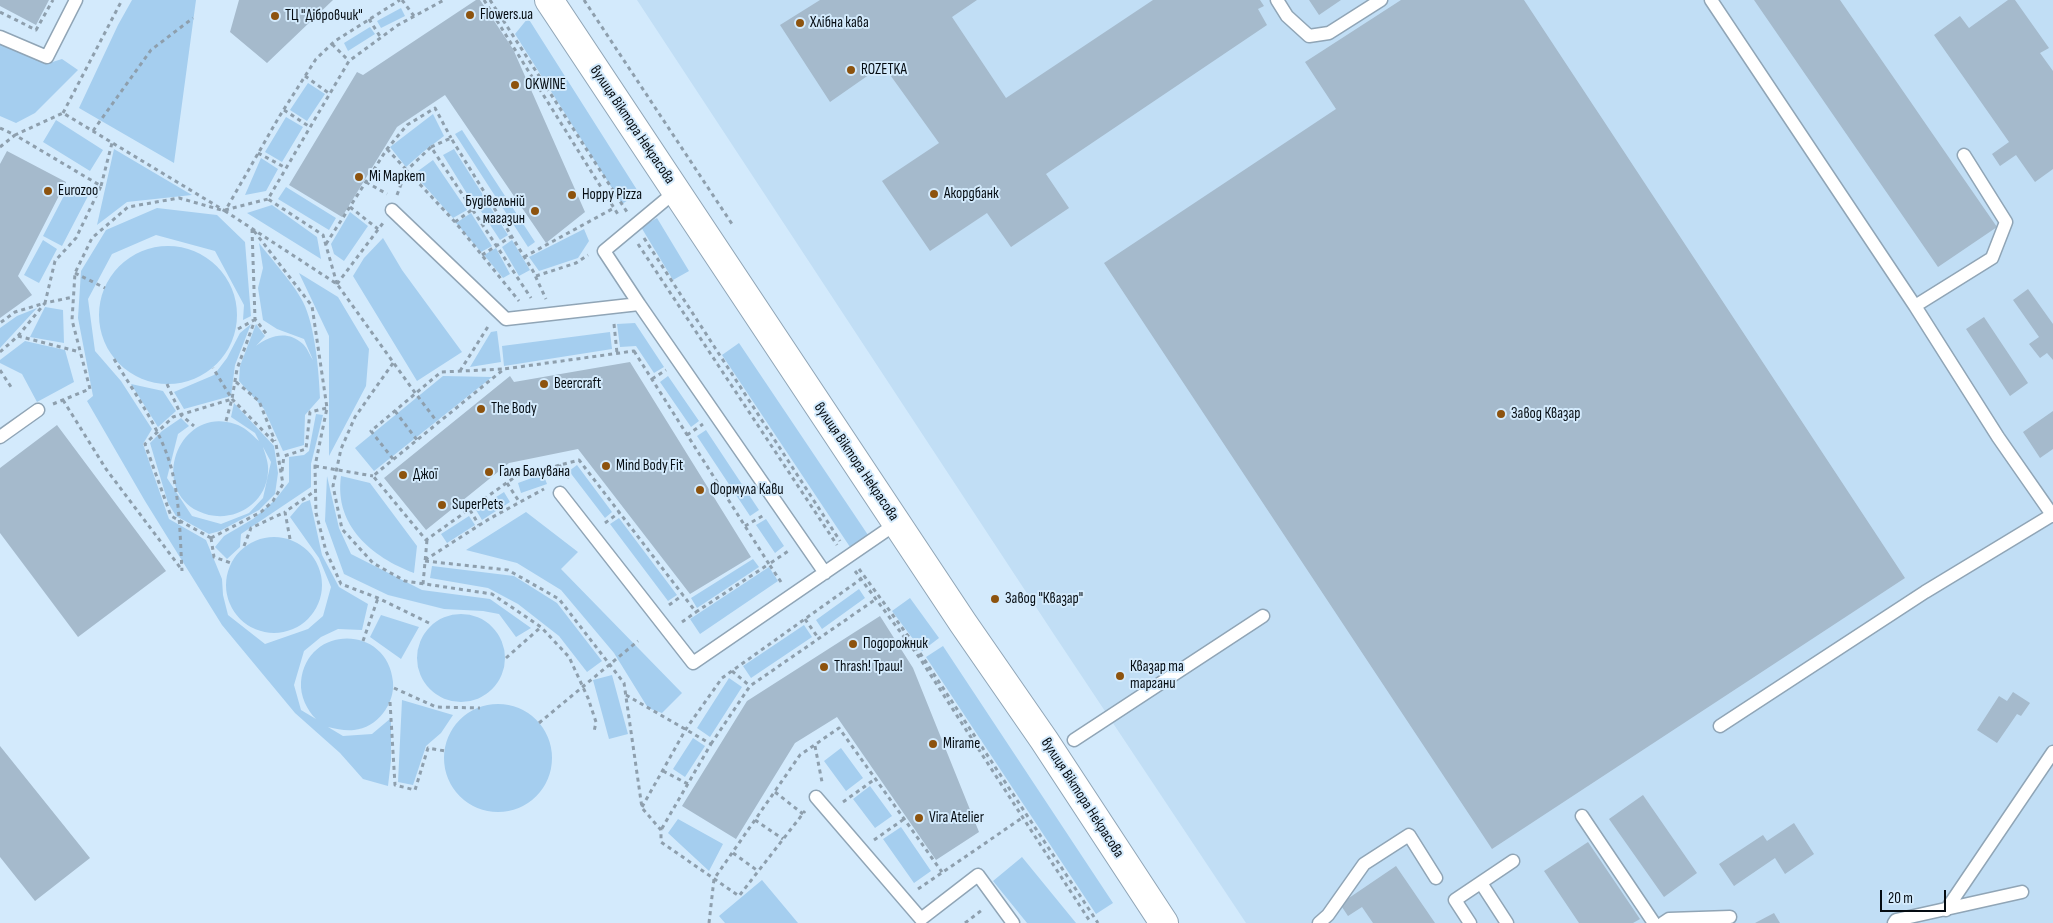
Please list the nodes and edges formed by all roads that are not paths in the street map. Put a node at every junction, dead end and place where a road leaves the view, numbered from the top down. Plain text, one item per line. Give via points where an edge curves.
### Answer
1 (76, 0) edge
2 (549, 0) edge
3 (1277, 0) edge
4 (1381, 0) edge
5 (1712, 0) edge
6 (0, 37) edge
7 (1964, 155) dead end
8 (676, 191) junction
9 (392, 210) road end
10 (639, 304) junction
11 (1915, 306) junction
12 (38, 410) road end
13 (0, 437) edge
14 (560, 493) road end
15 (2053, 515) edge
16 (897, 523) junction
17 (825, 573) junction
18 (1264, 616) dead end
19 (1720, 726) dead end
20 (1074, 740) dead end
21 (2053, 752) edge
22 (816, 797) road end
23 (1582, 816) dead end
24 (1513, 861) dead end
25 (1436, 878) dead end
26 (1481, 882) junction
27 (2022, 892) dead end
28 (1946, 910) junction
29 (1730, 917) dead end
30 (1013, 923) edge
31 (1164, 923) edge
32 (1319, 923) edge
33 (1470, 923) edge
34 (1507, 923) edge
35 (1654, 923) edge
36 (1663, 923) edge
37 (1894, 923) edge

1 - 6 lane via 48,57
2 - 8 main road, вулиця Віктора Некрасова
3 - 4 lane via 1309,36 1329,33
5 - 11 lane
7 - 11 lane via 2006,222 1992,258
8 - 10 lane via 604,251
8 - 16 main road, вулиця Віктора Некрасова
9 - 10 lane via 506,319
10 - 17 lane
11 - 15 lane via 1998,437
12 - 13 lane
14 - 17 lane via 693,663
15 - 19 lane via 1925,592
16 - 17 lane
16 - 31 main road, вулиця Віктора Некрасова
18 - 20 lane
21 - 28 lane
22 - 30 lane via 921,918 978,875
23 - 35 lane
24 - 26 lane
25 - 32 lane via 1409,835 1364,864
26 - 33 lane via 1455,900
26 - 34 lane
27 - 28 lane
28 - 37 lane
29 - 36 lane via 1669,919

